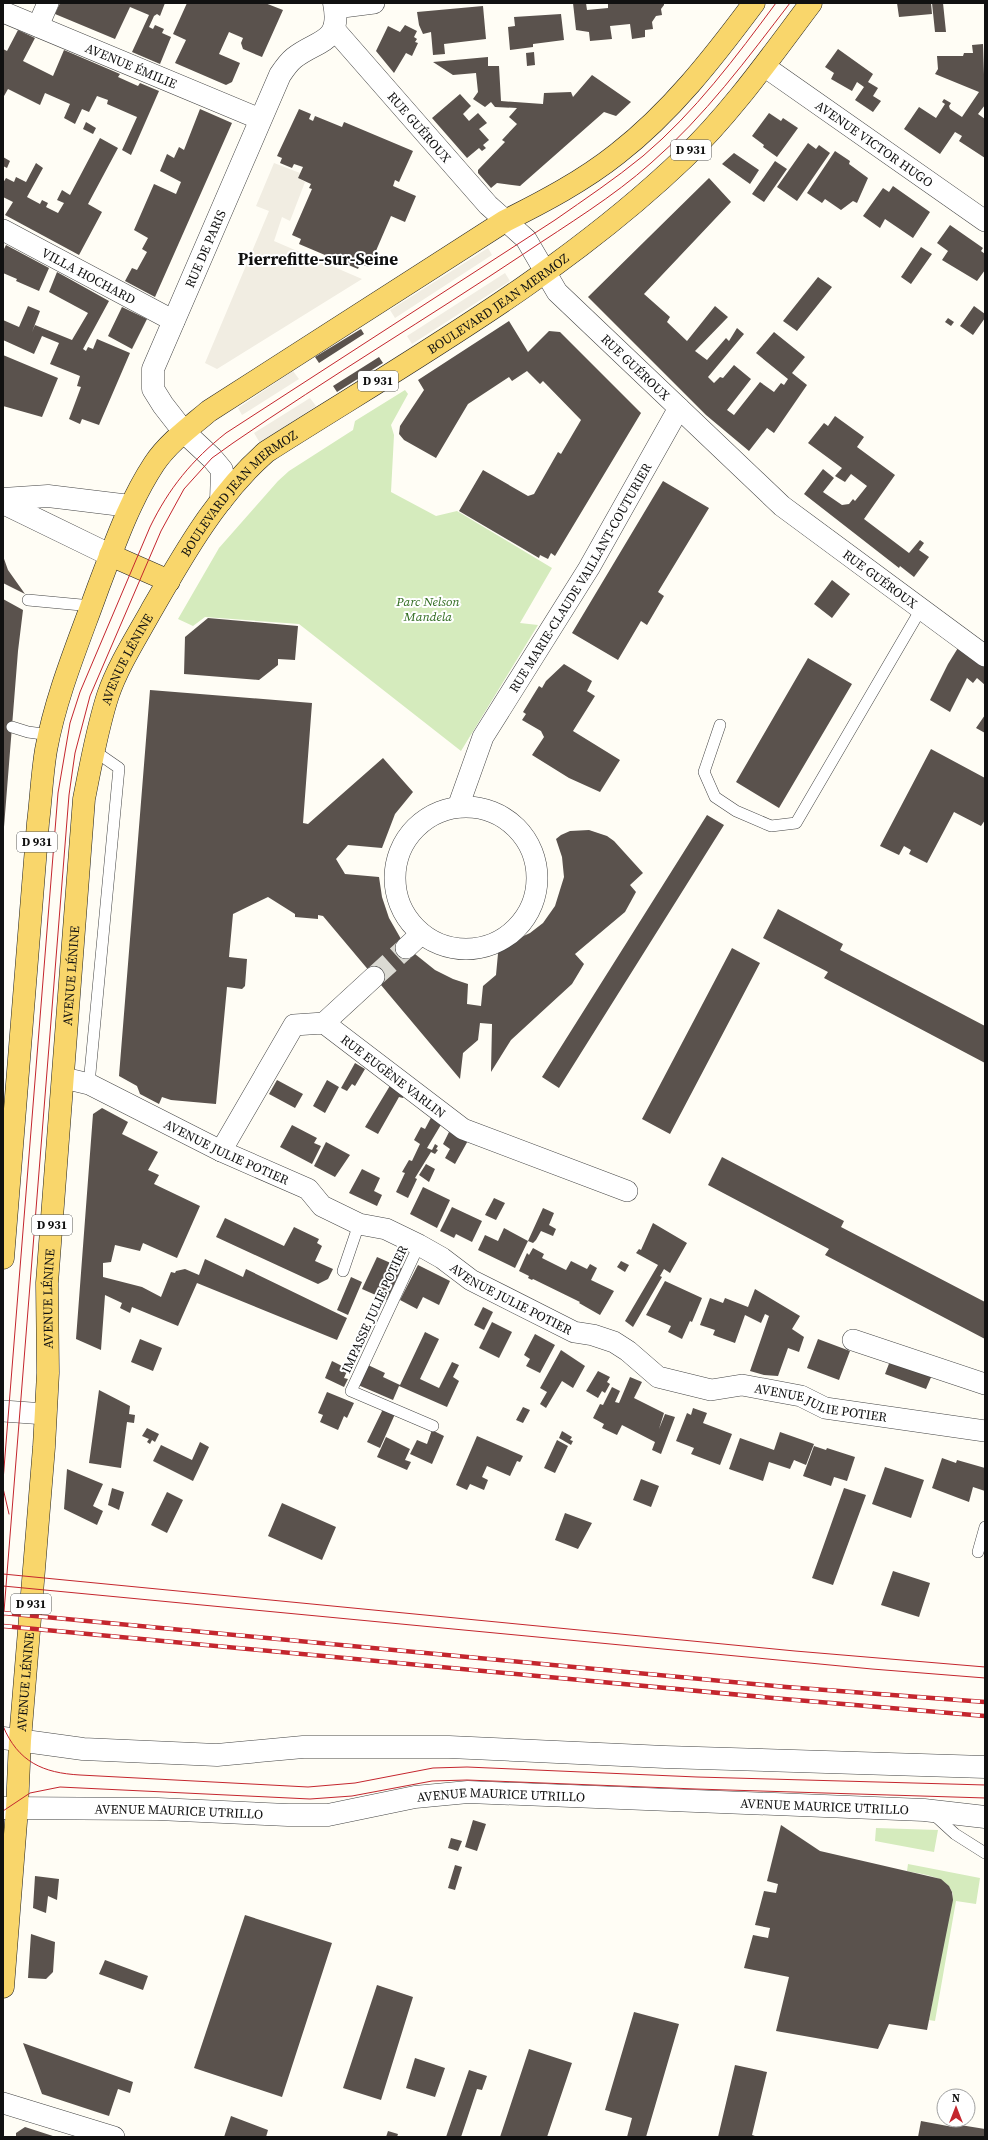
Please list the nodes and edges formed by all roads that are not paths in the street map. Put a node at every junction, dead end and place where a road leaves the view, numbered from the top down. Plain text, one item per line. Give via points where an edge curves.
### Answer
1 (48, 3) edge
2 (374, 3) edge
3 (754, 3) edge
4 (811, 3) edge
5 (3, 12) edge
6 (334, 13) edge
7 (38, 26) junction
8 (764, 66) junction
9 (260, 119) junction
10 (505, 221) junction
11 (985, 221) edge
12 (3, 230) edge
13 (545, 271) junction
14 (174, 321) junction
15 (679, 408) junction
16 (184, 432) junction
17 (3, 499) edge
18 (221, 501) junction
19 (3, 503) edge
20 (130, 506) junction
21 (110, 555) junction
22 (169, 581) junction
23 (28, 600) dead end
24 (92, 606) junction
25 (921, 609) junction
26 (985, 656) edge
27 (720, 725) dead end
28 (12, 727) dead end
29 (50, 736) junction
30 (93, 750) junction
31 (458, 807) junction
32 (374, 977) tunnel mouth
33 (324, 1023) junction
34 (64, 1078) junction
35 (89, 1084) junction
36 (221, 1151) junction
37 (626, 1191) dead end
38 (359, 1224) junction
39 (419, 1245) junction
40 (3, 1258) edge
41 (343, 1271) dead end
42 (853, 1340) dead end
43 (985, 1384) edge
44 (3, 1411) edge
45 (46, 1414) junction
46 (433, 1426) dead end
47 (985, 1431) edge
48 (985, 1527) edge
49 (978, 1552) dead end
50 (11, 1739) edge
51 (985, 1767) edge
52 (10, 1808) edge
53 (930, 1811) junction
54 (985, 1817) edge
55 (985, 1853) edge
56 (3, 1987) edge
57 (3, 2103) edge
58 (114, 2137) edge

1 - 7 street
2 - 6 street
3 - 10 main road, D 931 via 710,62 670,106 622,150 543,202
4 - 8 main road, BOULEVARD JEAN MERMOZ / D 931
5 - 7 street, AVENUE ÉMILIE
6 - 9 street, RUE DE PARIS via 325,41 294,58 280,75
6 - 10 street, RUE GUÉROUX via 488,205
7 - 9 street, AVENUE ÉMILIE
8 - 11 street, AVENUE VICTOR HUGO
8 - 13 main road, BOULEVARD JEAN MERMOZ / D 931 via 685,158 575,250
9 - 14 street, RUE DE PARIS
10 - 13 street, RUE GUÉROUX via 526,239
10 - 16 main road, D 931 via 209,411
12 - 14 street, VILLA HOCHARD
13 - 15 street, RUE GUÉROUX via 557,292
13 - 18 main road, BOULEVARD JEAN MERMOZ / D 931 via 517,292 266,452 244,471
14 - 16 street, RUE DE PARIS via 153,369 153,389
15 - 25 street, RUE GUÉROUX via 782,506
15 - 31 street, RUE MARIE-CLAUDE VAILLANT-COUTURIER via 589,568 478,746
16 - 18 street, RUE DE PARIS via 222,470
16 - 20 main road, D 931 via 155,462
17 - 20 street via 48,496
18 - 22 main road, BOULEVARD JEAN MERMOZ / D 931
19 - 21 street
20 - 21 main road, D 931
21 - 22 main road
21 - 24 main road, D 931
22 - 30 main road, AVENUE LÉNINE / D 931 via 136,634 109,694
23 - 24 lane
24 - 29 main road, D 931 via 58,703
25 - 26 street, RUE GUÉROUX
25 - 27 lane via 796,823 771,826 736,811 716,797 704,772
28 - 29 lane
29 - 40 main road, D 931 via 46,750 38,823
30 - 34 main road, AVENUE LÉNINE / D 931 via 84,799
30 - 35 lane via 119,768
31 - 31 street via 495,813 511,823 524,837 534,857 537,879 533,902 523,922 506,937 486,947 463,950 414,941 398,902 394,870 401,847 415,828 435,814
32 - 33 street
33 - 36 street via 294,1025
33 - 37 street, RUE EUGÈNE VARLIN via 463,1129
34 - 35 street, AVENUE JULIE POTIER
34 - 45 main road, AVENUE LÉNINE / D 931 via 47,1283
35 - 36 street, AVENUE JULIE POTIER
36 - 38 street, AVENUE JULIE POTIER via 308,1189 322,1206
38 - 39 street, AVENUE JULIE POTIER via 386,1229
38 - 41 lane
39 - 46 lane, IMPASSE JULIE POTIER via 351,1391
39 - 47 street, AVENUE JULIE POTIER via 442,1258 471,1280 574,1332 614,1342 658,1376 711,1390 742,1385 801,1396 825,1408
42 - 43 street
44 - 45 street
45 - 50 main road, AVENUE LÉNINE / D 931
48 - 49 lane
50 - 51 street via 83,1749 217,1755 303,1747 449,1747 634,1756
50 - 52 main road, AVENUE LÉNINE / D 931
52 - 53 street, AVENUE MAURICE UTRILLO via 158,1809 328,1815 415,1797 468,1792
52 - 56 main road, AVENUE LÉNINE / D 931
53 - 54 street, AVENUE MAURICE UTRILLO
53 - 55 lane via 955,1834
57 - 58 street

